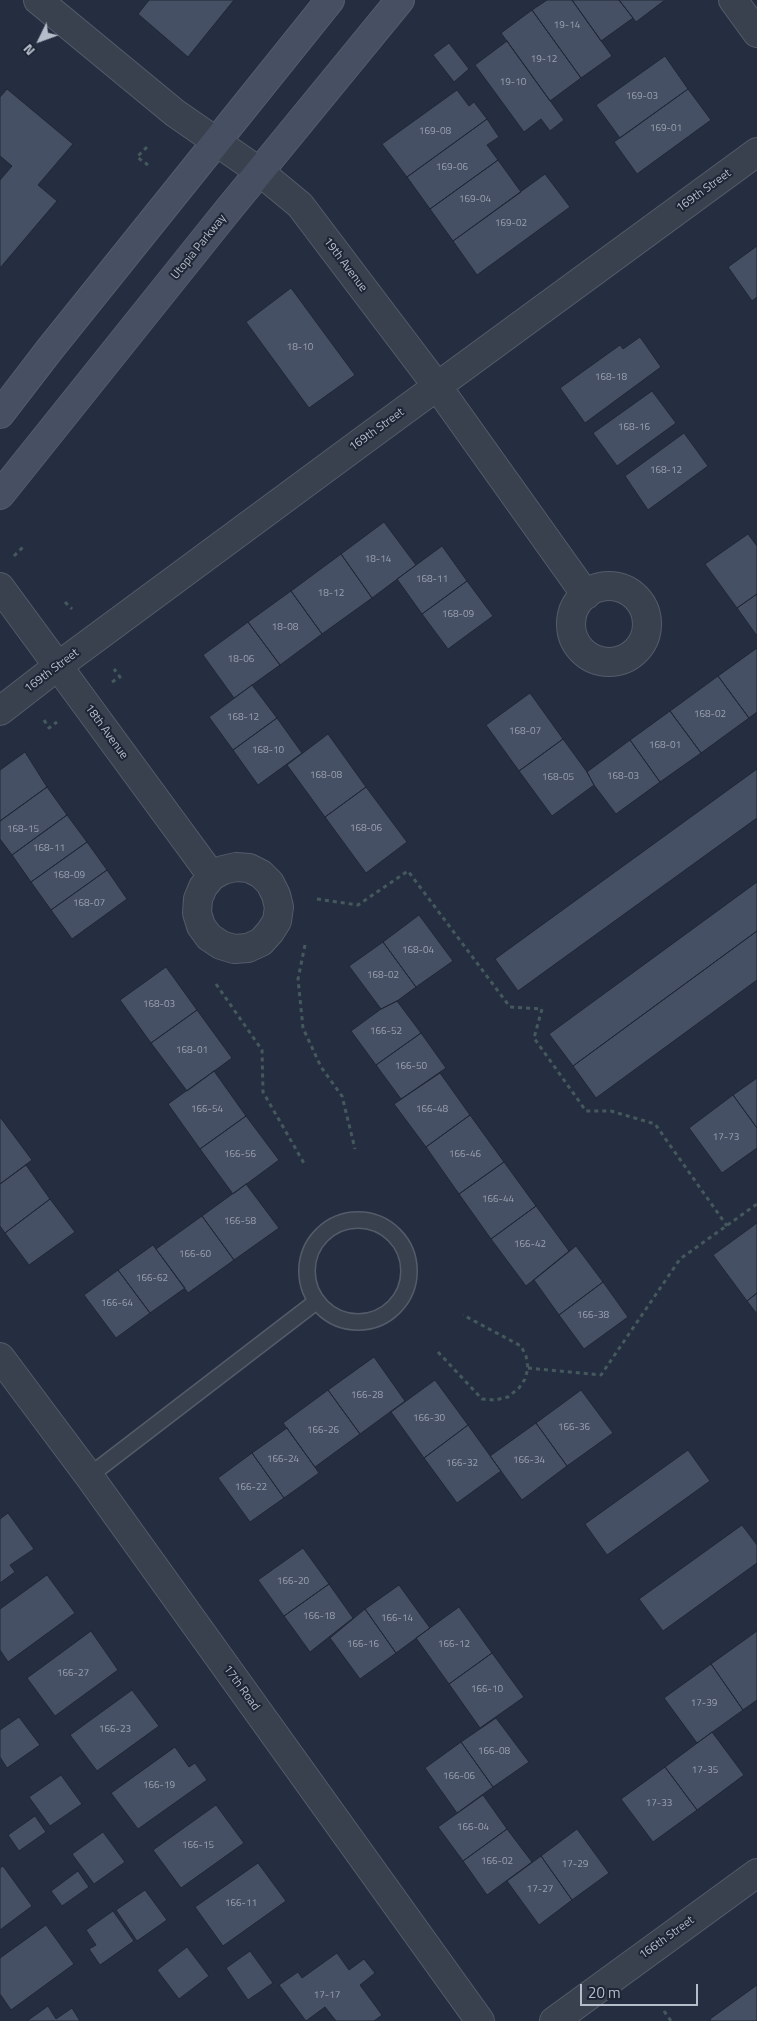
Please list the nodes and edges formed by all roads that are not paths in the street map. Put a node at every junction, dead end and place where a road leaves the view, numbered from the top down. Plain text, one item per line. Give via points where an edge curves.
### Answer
1 (38, 0) edge
2 (330, 0) edge
3 (400, 0) edge
4 (733, 0) edge
5 (757, 34) edge
6 (215, 142) junction
7 (757, 152) edge
8 (260, 172) junction
9 (437, 386) junction
10 (0, 414) edge
11 (0, 495) edge
12 (0, 588) edge
13 (586, 595) dead end
14 (58, 666) junction
15 (0, 711) edge
16 (212, 876) dead end
17 (317, 1301) junction
18 (0, 1357) edge
19 (89, 1476) junction
20 (757, 1874) edge
21 (480, 2021) edge
22 (554, 2021) edge

1 - 6 street, 19th Avenue
2 - 6 main road
3 - 8 main road, Utopia Parkway
4 - 5 street
6 - 8 street, 19th Avenue
6 - 10 main road
7 - 9 street, 169th Street
8 - 9 street, 19th Avenue via 300,205
8 - 11 main road, Utopia Parkway
9 - 13 street, 19th Avenue
9 - 14 street, 169th Street
12 - 14 street, 18th Avenue
14 - 15 street, 169th Street
14 - 16 street, 18th Avenue
17 - 17 lane via 328,1313 343,1321 377,1319 391,1311 402,1298 408,1282 409,1265 395,1236 365,1220 348,1221 332,1227 319,1238 307,1269 309,1286
17 - 19 lane
18 - 19 street, 17th Road
19 - 21 street, 17th Road
20 - 22 street, 166th Street

